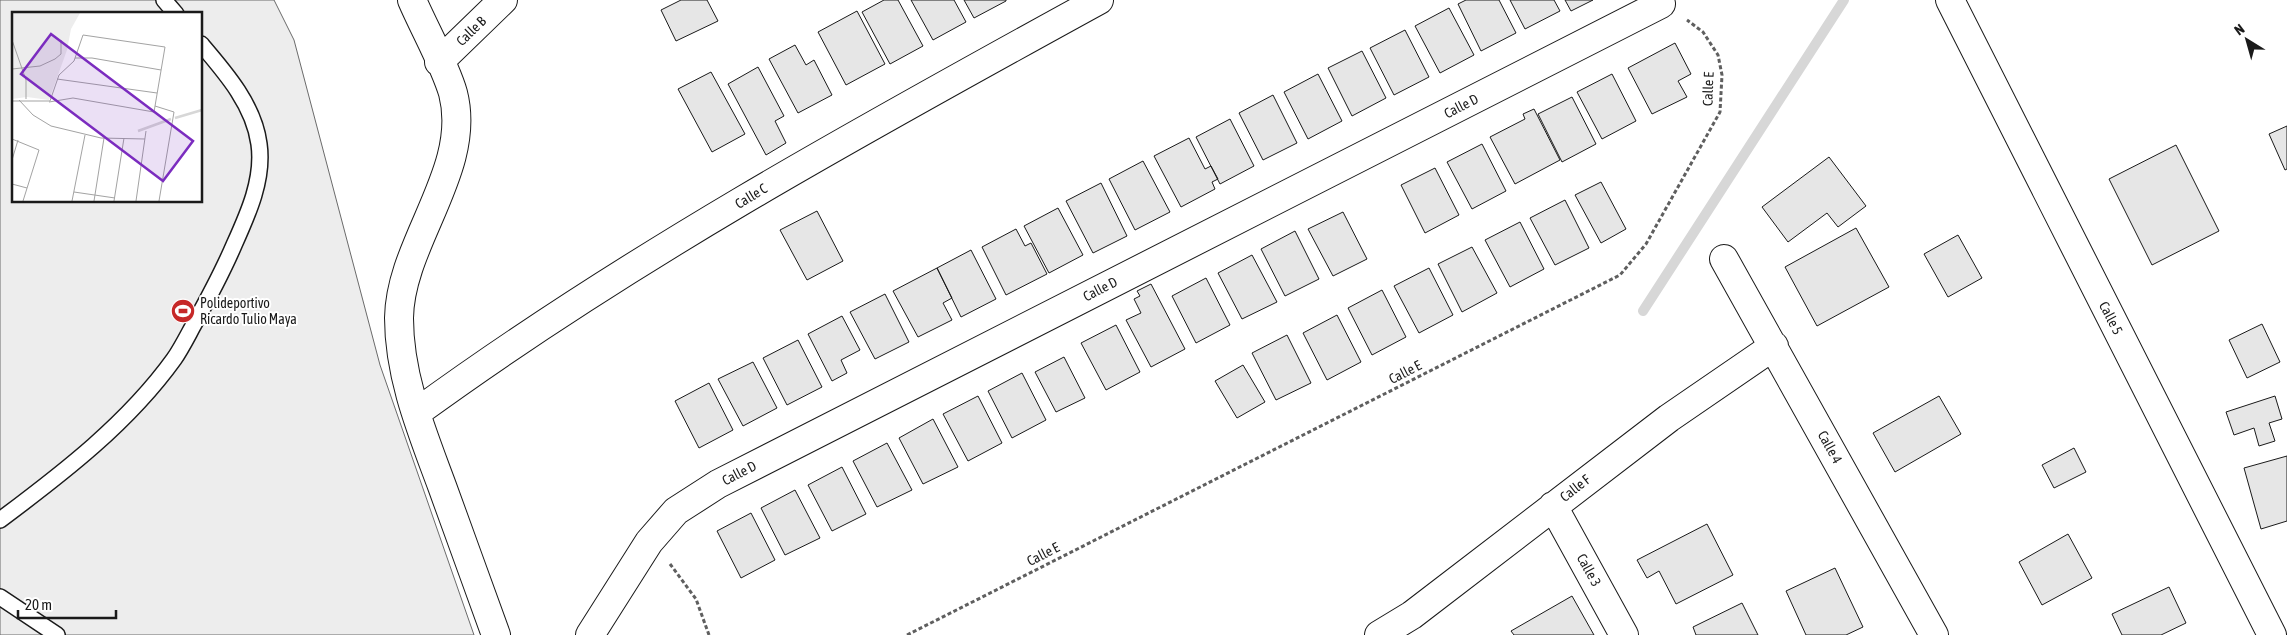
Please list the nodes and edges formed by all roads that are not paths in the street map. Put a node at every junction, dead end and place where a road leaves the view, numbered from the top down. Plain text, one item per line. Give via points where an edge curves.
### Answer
1 (164, 0) edge
2 (412, 0) edge
3 (503, 0) edge
4 (1099, 0) edge
5 (1950, 0) edge
6 (1660, 2) edge
7 (174, 12) edge
8 (202, 45) edge
9 (439, 62) junction
10 (1724, 259) dead end
11 (1774, 346) junction
12 (416, 413) junction
13 (1553, 506) junction
14 (0, 520) edge
15 (0, 597) edge
16 (57, 635) edge
17 (496, 635) edge
18 (590, 635) edge
19 (1379, 635) edge
20 (1624, 635) edge
21 (1934, 635) edge
22 (2272, 635) edge

1 - 7 lane
2 - 9 street
3 - 9 street, Calle B
4 - 12 street, Calle C via 874,123 637,264 476,369
5 - 22 street, Calle 5
6 - 18 street, Calle D via 718,484 676,512 649,542
8 - 14 lane via 247,107 259,144 260,163 255,192 239,235 220,279 174,358 143,396 90,450
9 - 12 street via 453,94 456,124 452,156 403,286 399,318 402,358
10 - 11 street, Calle 4
11 - 13 street, Calle F via 1669,418
11 - 21 street, Calle 4
12 - 17 street
13 - 19 street, Calle F via 1412,615
13 - 20 street, Calle 3
15 - 16 lane

